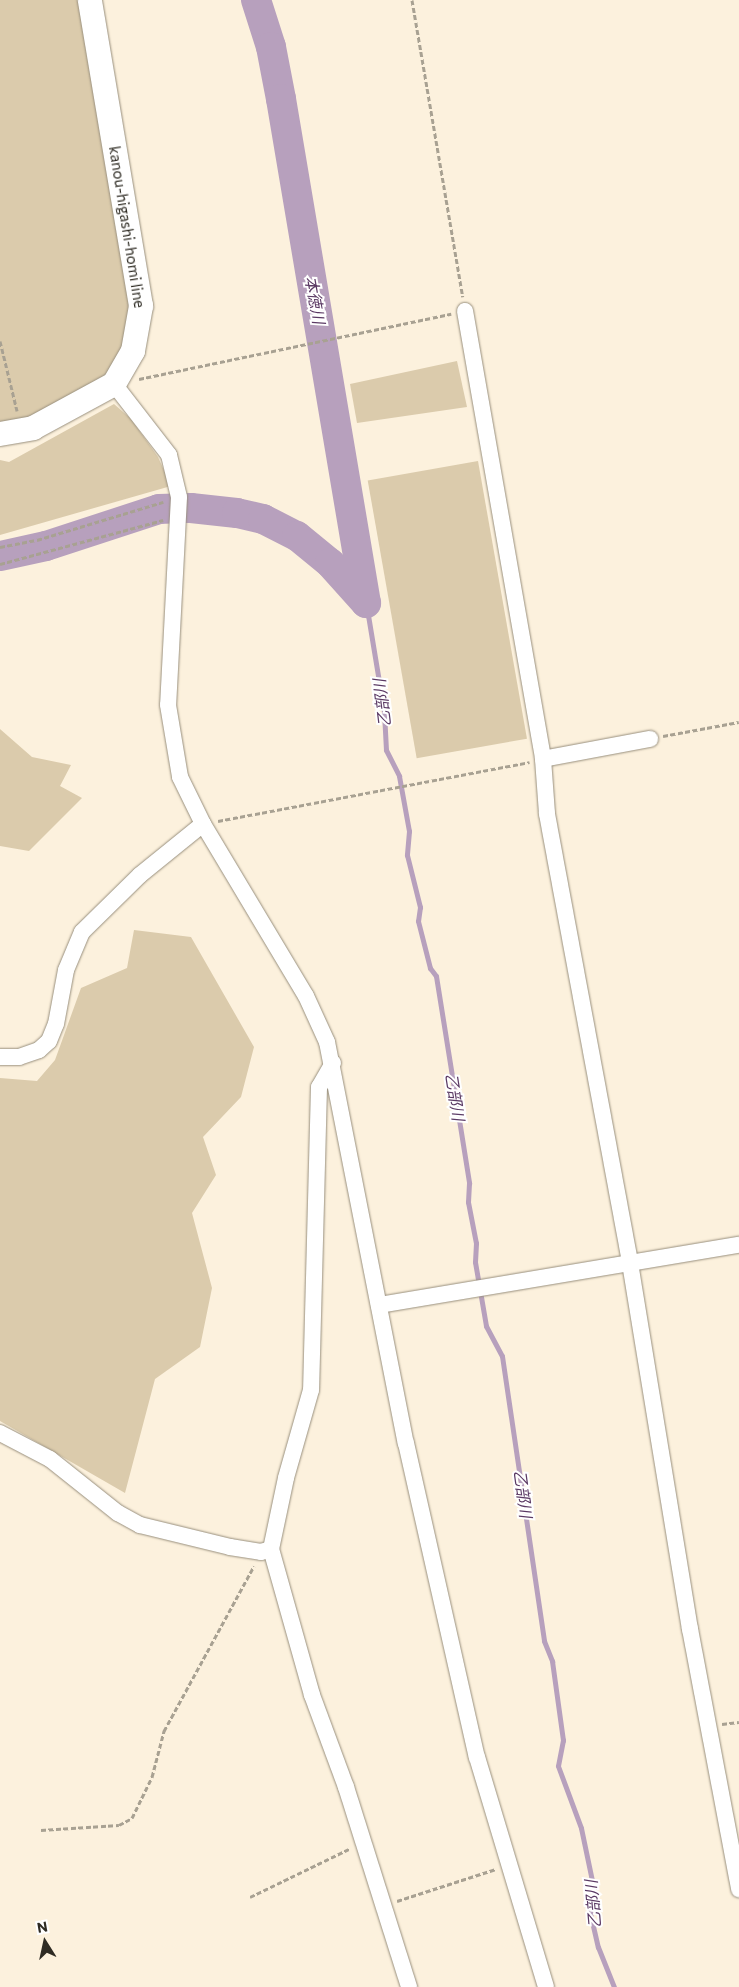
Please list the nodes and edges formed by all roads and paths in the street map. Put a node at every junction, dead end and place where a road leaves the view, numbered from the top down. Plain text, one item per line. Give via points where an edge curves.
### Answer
1 (90, 0) edge
2 (412, 0) edge
3 (465, 311) junction
4 (0, 341) edge
5 (114, 384) junction
6 (10, 432) edge
7 (180, 497) junction
8 (180, 521) junction
9 (0, 547) edge
10 (0, 564) edge
11 (739, 722) edge
12 (650, 739) joint
13 (544, 759) junction
14 (203, 824) junction
15 (0, 1057) edge
16 (333, 1063) junction
17 (739, 1244) edge
18 (630, 1263) junction
19 (380, 1306) junction
20 (0, 1433) edge
21 (266, 1551) junction
22 (41, 1830) dead end
23 (363, 1843) junction
24 (509, 1863) junction
25 (739, 1889) edge
26 (250, 1897) dead end
27 (382, 1901) junction
28 (409, 1987) edge
29 (546, 1987) edge

1 - 5 main road, kanou-higashi-homi line via 142,306 133,350
2 - 3 path
3 - 5 path
3 - 13 street
4 - 6 path
5 - 6 main road via 71,409
5 - 7 street via 169,455
7 - 8 street
7 - 9 path via 37,540
8 - 10 path via 149,522
8 - 14 street via 168,705 180,777
11 - 12 path
12 - 13 street
13 - 14 path
13 - 18 street via 547,814
14 - 15 street via 140,875 82,932 66,970 56,1024 49,1041 39,1050 19,1057
14 - 16 street via 306,996
16 - 19 street
16 - 21 street via 319,1087 311,1390
17 - 18 street
18 - 19 street
18 - 25 street via 690,1629
19 - 24 street via 406,1443 477,1757
20 - 21 street via 50,1459 118,1513 140,1525
21 - 22 path via 164,1731 152,1777 132,1818 119,1825
21 - 23 street
23 - 26 path
23 - 27 street
24 - 27 path via 485,1874 399,1901
24 - 29 street
27 - 28 street

